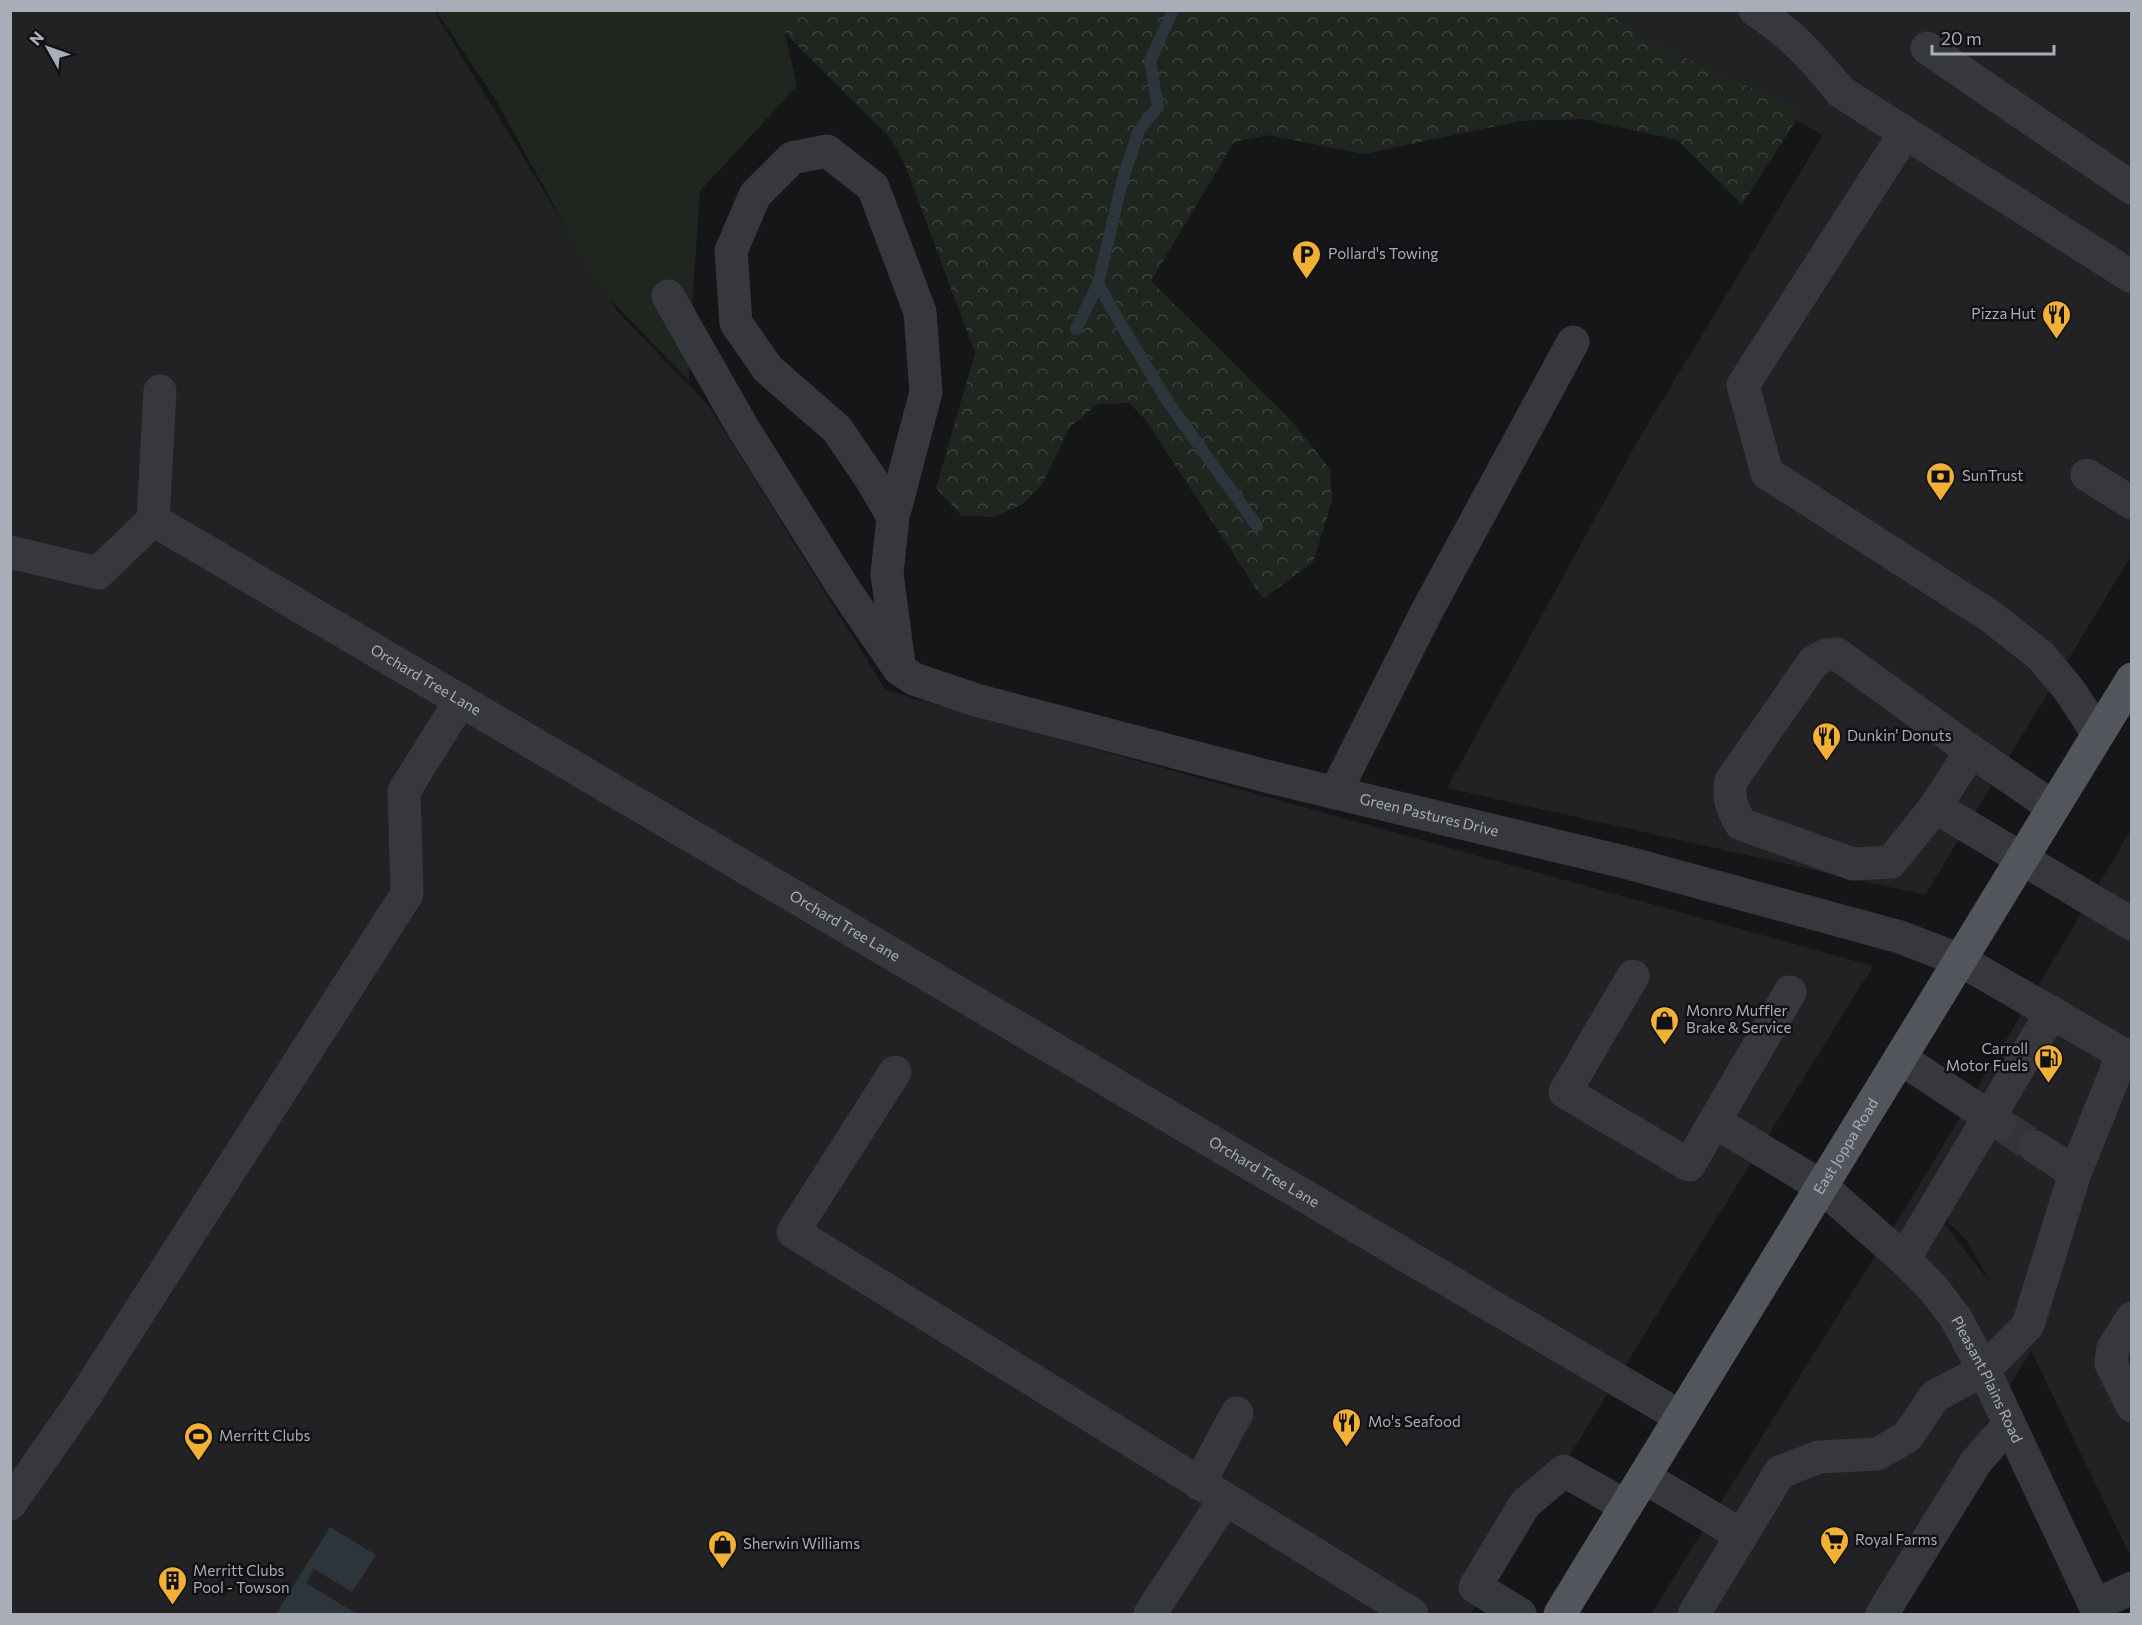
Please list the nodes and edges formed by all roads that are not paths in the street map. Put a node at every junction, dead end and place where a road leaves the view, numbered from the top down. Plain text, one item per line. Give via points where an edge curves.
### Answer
1 (1755, 10) edge
2 (1927, 48) dead end
3 (1905, 133) junction
4 (2132, 188) edge
5 (2132, 278) edge
6 (668, 296) dead end
7 (1573, 342) dead end
8 (160, 391) dead end
9 (2087, 475) dead end
10 (2132, 503) edge
11 (893, 517) junction
12 (153, 519) junction
13 (10, 552) edge
14 (899, 669) junction
15 (2132, 679) edge
16 (460, 700) junction
17 (2098, 734) junction
18 (1971, 751) junction
19 (1335, 793) junction
20 (1935, 807) junction
21 (2054, 807) junction
22 (2022, 859) junction
23 (2132, 924) edge
24 (1960, 960) junction
25 (1633, 976) dead end
26 (1790, 992) dead end
27 (2052, 1012) junction
28 (1900, 1058) junction
29 (895, 1072) dead end
30 (1994, 1120) junction
31 (1714, 1122) junction
32 (2035, 1147) tunnel mouth
33 (2075, 1173) junction
34 (1821, 1186) junction
35 (1904, 1259) junction
36 (2132, 1318) edge
37 (1984, 1370) junction
38 (2132, 1406) edge
39 (1237, 1413) dead end
40 (1681, 1417) junction
41 (2008, 1425) junction
42 (1644, 1477) junction
43 (1212, 1491) junction
44 (10, 1504) edge
45 (1626, 1506) junction
46 (1741, 1535) junction
47 (2132, 1588) edge
48 (2097, 1610) edge
49 (1150, 1614) edge
50 (1412, 1614) edge
51 (1520, 1614) edge
52 (1560, 1614) edge
53 (1694, 1614) edge
54 (1882, 1614) edge

1 - 3 street via 1808,52 1841,93
2 - 4 street
3 - 5 street
3 - 17 street via 1743,385 1767,473 1990,616 2041,656
6 - 14 street via 743,428
7 - 19 street via 1428,609
8 - 12 street
9 - 10 street
11 - 11 street via 837,429 768,369 736,323 731,251 756,195 792,158 827,151 873,187 920,312 926,392
11 - 14 street via 887,574
12 - 13 street via 98,573
12 - 16 street, Orchard Tree Lane
14 - 19 street, Green Pastures Drive via 914,679 966,697
15 - 17 main road, East Joppa Road
16 - 40 street, Orchard Tree Lane
16 - 44 street via 404,791 407,894 82,1401
17 - 21 main road, East Joppa Road
18 - 20 street
18 - 20 street via 1837,654 1826,655 1814,661 1731,781 1729,794 1741,824 1853,864 1891,862
18 - 21 street
19 - 24 street, Green Pastures Drive via 1632,864 1900,937
20 - 22 street
21 - 22 main road, East Joppa Road
22 - 23 street
22 - 24 main road, East Joppa Road
24 - 27 street, Green Pastures Drive
24 - 28 main road, East Joppa Road
25 - 31 street via 1564,1092 1689,1165
26 - 31 street
27 - 30 street
27 - 33 street, Green Pastures Drive via 2123,1054
28 - 30 street
28 - 34 main road, East Joppa Road
29 - 43 street via 793,1232
30 - 35 street
31 - 34 street, Pleasant Plains Road
32 - 33 street
33 - 37 street via 2028,1325
34 - 35 street, Pleasant Plains Road
34 - 40 main road, East Joppa Road
35 - 37 street, Pleasant Plains Road via 1955,1317
36 - 38 street via 2113,1348 2111,1364
37 - 41 street, Pleasant Plains Road
37 - 46 street via 1935,1396 1907,1437 1877,1454 1819,1457 1780,1472
39 - 43 street
40 - 42 main road, East Joppa Road
41 - 48 street, Pleasant Plains Road
41 - 54 street via 1976,1462
42 - 45 main road, East Joppa Road
42 - 46 street
43 - 49 street
43 - 50 street
45 - 51 street via 1564,1471 1525,1504 1475,1587
45 - 52 main road, East Joppa Road
46 - 53 street
47 - 48 street

